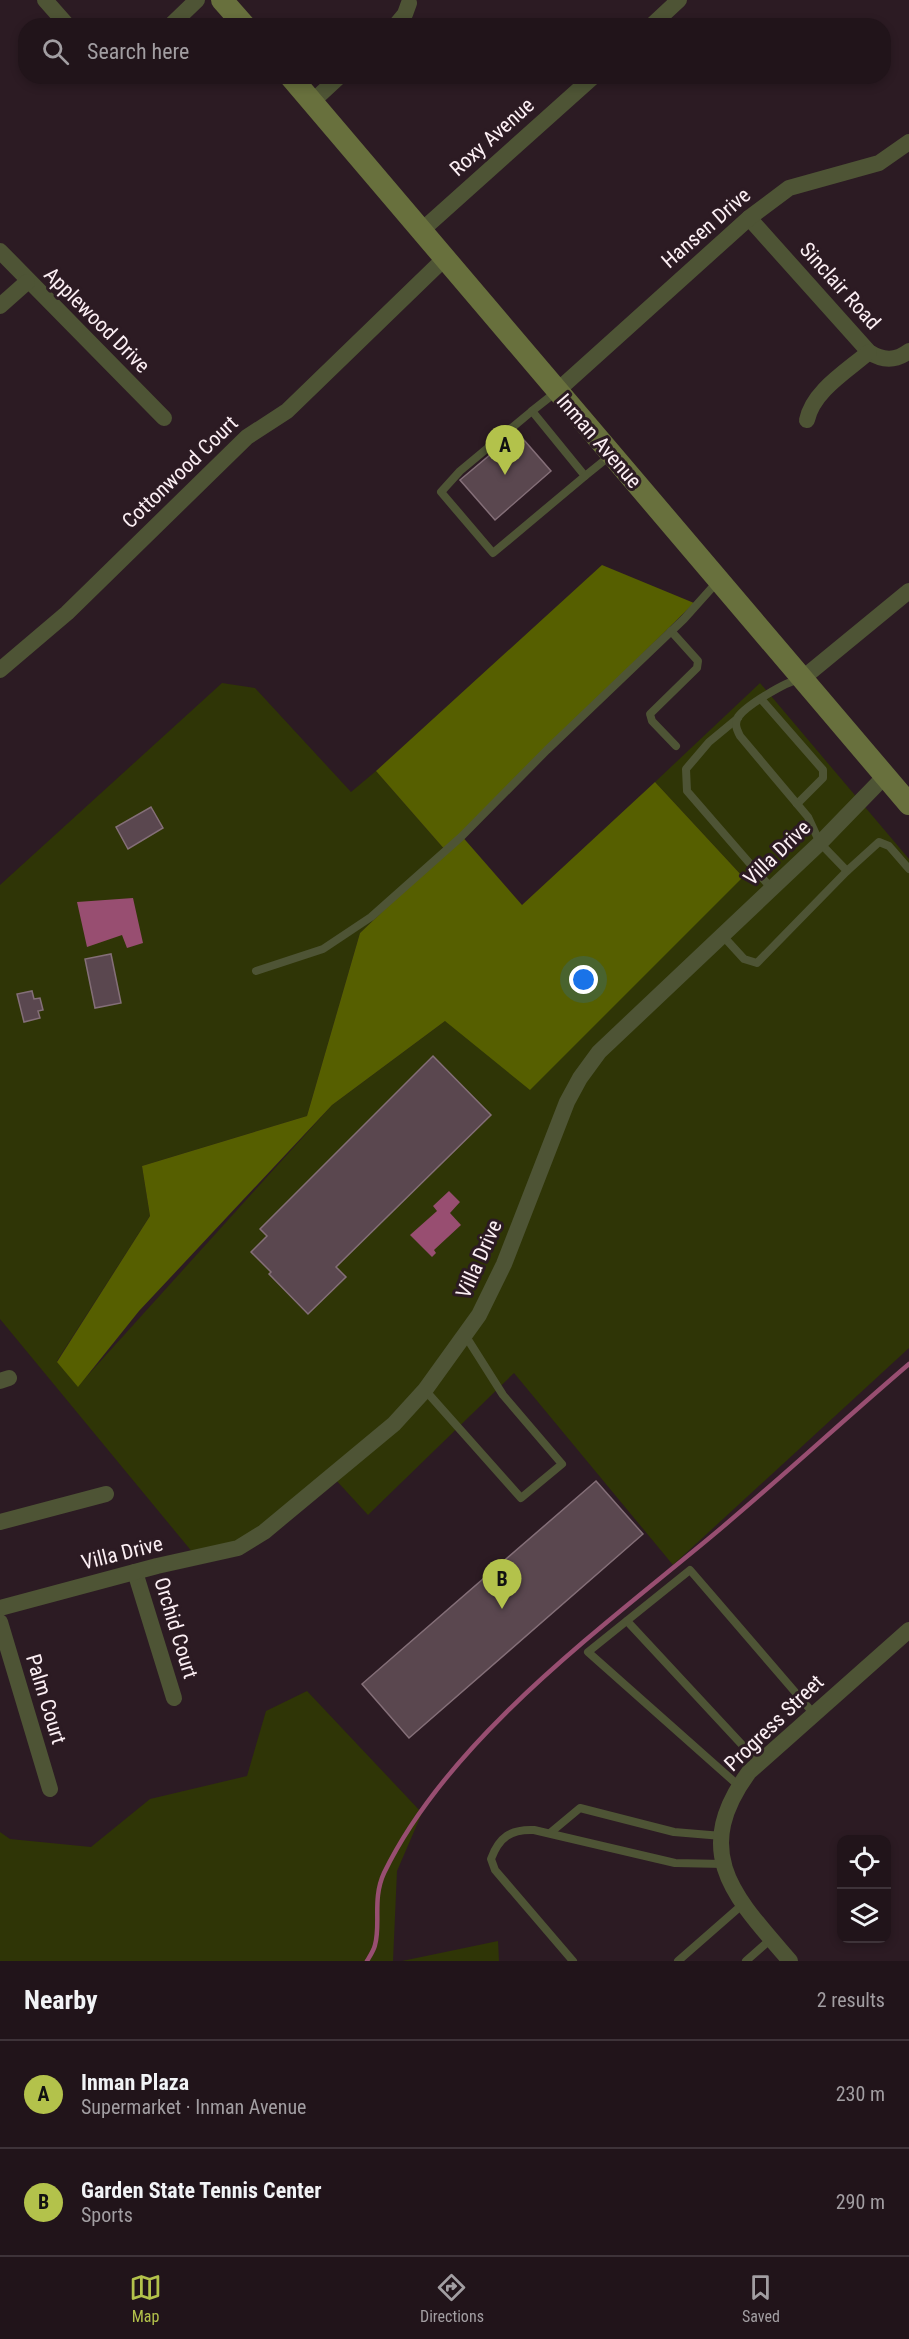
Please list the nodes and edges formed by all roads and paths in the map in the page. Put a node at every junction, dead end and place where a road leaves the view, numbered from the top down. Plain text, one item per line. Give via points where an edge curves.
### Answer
1 (45, 0) edge
2 (197, 0) edge
3 (222, 0) edge
4 (679, 0) edge
5 (408, 3) dead end
6 (61, 18) edge
7 (178, 18) edge
8 (238, 18) edge
9 (402, 18) edge
10 (660, 18) edge
11 (297, 84) edge
12 (331, 84) edge
13 (585, 84) edge
14 (312, 102) junction
15 (909, 142) edge
16 (749, 218) junction
17 (421, 231) junction
18 (0, 251) edge
19 (444, 259) junction
20 (27, 282) junction
21 (0, 306) edge
22 (909, 351) edge
23 (869, 352) junction
24 (557, 391) junction
25 (532, 411) junction
26 (164, 418) dead end
27 (807, 420) dead end
28 (611, 455) junction
29 (585, 476) junction
30 (718, 581) junction
31 (909, 591) edge
32 (671, 631) junction
33 (0, 670) edge
34 (803, 678) junction
35 (761, 699) junction
36 (738, 718) junction
37 (676, 746) dead end
38 (885, 776) junction
39 (797, 804) junction
40 (909, 804) edge
41 (820, 843) junction
42 (909, 868) edge
43 (847, 872) junction
44 (772, 889) junction
45 (723, 936) junction
46 (256, 972) dead end
47 (465, 1335) junction
48 (425, 1390) junction
49 (106, 1494) dead end
50 (0, 1522) edge
51 (135, 1572) junction
52 (0, 1608) edge
53 (627, 1621) junction
54 (0, 1622) edge
55 (909, 1630) edge
56 (174, 1698) dead end
57 (814, 1714) junction
58 (759, 1763) junction
59 (739, 1786) junction
60 (50, 1789) dead end
61 (550, 1833) junction
62 (722, 1836) junction
63 (724, 1864) junction
64 (742, 1905) junction
65 (771, 1939) junction
66 (573, 1961) edge
67 (678, 1961) edge
68 (746, 1961) edge
69 (790, 1961) edge

1 - 6 street
2 - 7 street
3 - 8 main road
4 - 10 street
5 - 9 street
11 - 14 main road, Inman Avenue
12 - 14 street
13 - 17 street, Roxy Avenue
14 - 17 main road, Inman Avenue
15 - 16 street, Hansen Drive via 879,163 789,188
16 - 23 street, Sinclair Road
16 - 24 street, Hansen Drive
17 - 19 main road, Inman Avenue
18 - 20 street, Applewood Drive
19 - 24 main road, Inman Avenue
19 - 33 street, Cottonwood Court via 287,411 247,436 67,613
20 - 21 street
20 - 26 street, Applewood Drive
22 - 23 street, Sinclair Road via 894,359
23 - 27 street via 821,394 809,408
24 - 25 lane
24 - 28 main road, Inman Avenue
25 - 29 lane
25 - 29 lane via 460,471 441,492 493,553
28 - 29 lane
28 - 30 main road, Inman Avenue
30 - 32 lane
30 - 34 main road, Inman Avenue
31 - 34 street
32 - 37 lane via 698,661 698,668 650,714
32 - 46 lane via 461,837 371,917 323,949
34 - 35 lane via 783,683
34 - 38 main road, Inman Avenue
35 - 36 lane
35 - 39 lane via 823,770 823,778
36 - 39 lane via 740,736
36 - 44 lane via 709,742 686,769 687,791
38 - 40 main road, Inman Avenue
38 - 41 street, Villa Drive
39 - 41 lane via 814,826
41 - 43 lane
41 - 44 street, Villa Drive
42 - 43 lane via 889,846 879,842
43 - 45 lane via 757,963 744,959
44 - 45 street, Villa Drive
45 - 47 street, Villa Drive via 624,1026 580,1078 492,1291
47 - 48 street, Villa Drive
47 - 48 lane via 503,1395 562,1464 522,1498
48 - 51 street, Villa Drive via 394,1424 264,1532 238,1548
49 - 50 street
51 - 52 street, Villa Drive
51 - 56 street, Orchid Court
53 - 57 lane via 690,1570
53 - 58 lane
53 - 59 lane via 588,1652
54 - 60 street, Palm Court
55 - 57 street, Progress Street
57 - 58 street, Progress Street
58 - 59 street, Progress Street
59 - 62 street, Progress Street via 727,1810
61 - 62 lane via 580,1808 674,1832
61 - 63 lane via 675,1863
61 - 66 lane via 512,1831 496,1845 491,1859 495,1870
62 - 63 street, Progress Street
63 - 64 street, Progress Street
64 - 65 street, Progress Street
64 - 67 lane
65 - 68 lane
65 - 69 street, Progress Street

